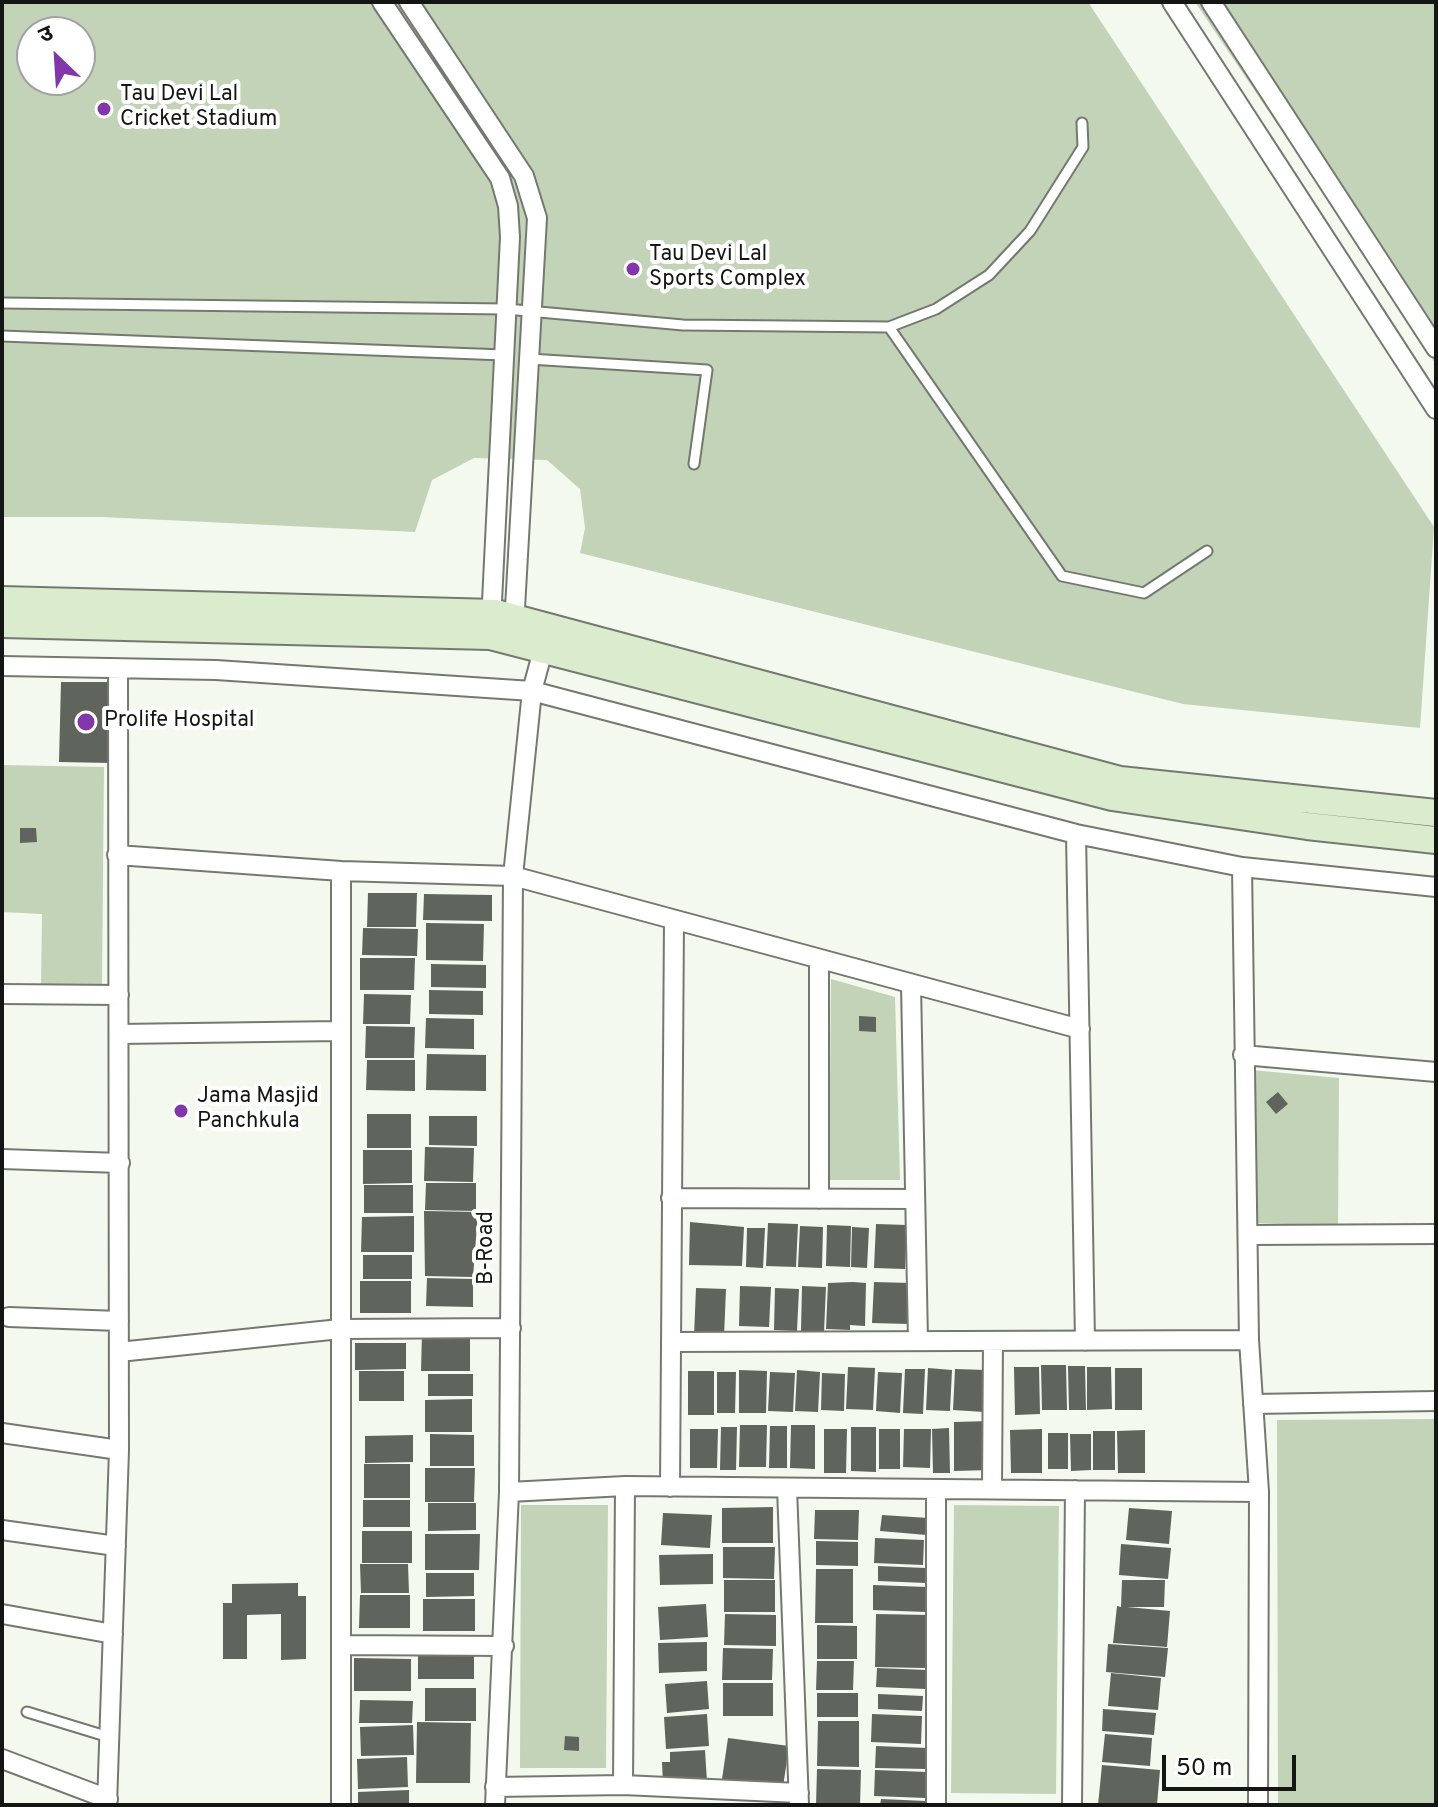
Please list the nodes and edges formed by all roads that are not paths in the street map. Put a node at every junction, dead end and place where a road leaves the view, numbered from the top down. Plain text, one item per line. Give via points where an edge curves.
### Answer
1 (382, 2) edge
2 (409, 2) edge
3 (1172, 2) edge
4 (1211, 2) edge
5 (1082, 123) dead end
6 (2, 303) edge
7 (506, 309) junction
8 (532, 311) junction
9 (889, 327) junction
10 (2, 336) edge
11 (1436, 348) edge
12 (504, 355) junction
13 (529, 359) junction
14 (1436, 409) edge
15 (694, 464) dead end
16 (1207, 551) dead end
17 (2, 600) edge
18 (2, 624) edge
19 (502, 627) junction
20 (546, 638) junction
21 (2, 666) edge
22 (118, 669) junction
23 (532, 691) junction
24 (1436, 813) edge
25 (1076, 834) junction
26 (1436, 840) edge
27 (117, 855) junction
28 (1242, 867) junction
29 (341, 871) junction
30 (513, 876) junction
31 (1436, 887) edge
32 (674, 920) junction
33 (819, 960) junction
34 (911, 985) junction
35 (2, 994) edge
36 (119, 995) junction
37 (1080, 1029) junction
38 (339, 1031) junction
39 (119, 1034) junction
40 (1243, 1055) junction
41 (1436, 1072) edge
42 (2, 1159) edge
43 (120, 1163) junction
44 (671, 1198) junction
45 (819, 1199) junction
46 (915, 1199) junction
47 (1436, 1234) edge
48 (1249, 1235) junction
49 (9, 1317) dead end
50 (119, 1321) junction
51 (511, 1328) junction
52 (340, 1329) junction
53 (1249, 1340) junction
54 (918, 1341) junction
55 (993, 1341) junction
56 (1085, 1341) junction
57 (671, 1342) junction
58 (119, 1352) junction
59 (1436, 1401) edge
60 (1253, 1404) junction
61 (2, 1433) edge
62 (119, 1450) junction
63 (625, 1486) junction
64 (670, 1487) junction
65 (787, 1488) junction
66 (936, 1489) junction
67 (992, 1489) junction
68 (1075, 1490) junction
69 (509, 1492) junction
70 (1259, 1492) junction
71 (2, 1530) edge
72 (116, 1546) junction
73 (2, 1614) edge
74 (113, 1634) junction
75 (341, 1645) junction
76 (504, 1646) junction
77 (27, 1712) dead end
78 (109, 1737) junction
79 (2, 1759) edge
80 (623, 1785) junction
81 (495, 1796) edge
82 (799, 1799) edge
83 (108, 1802) edge
84 (341, 1805) edge
85 (936, 1805) edge
86 (1072, 1805) edge
87 (1258, 1805) edge

1 - 7 street via 500,178 510,237
2 - 8 street via 524,176 537,218
3 - 14 street
4 - 11 street
5 - 9 lane via 1083,147 1030,231 989,275 936,309
6 - 7 lane
7 - 8 lane
7 - 12 street
8 - 9 lane via 683,325
8 - 13 street
9 - 16 lane via 1062,576 1144,593
10 - 12 lane
12 - 13 street
12 - 19 street
13 - 15 lane via 707,370
13 - 19 street
17 - 19 street
18 - 19 street
19 - 20 street
20 - 23 street, B-Road
20 - 24 street via 1120,780
20 - 26 street via 1112,797
21 - 22 street
22 - 23 street via 216,670
22 - 27 street
23 - 25 street
23 - 30 street, B-Road
25 - 28 street
25 - 37 street
27 - 29 street
27 - 36 street
28 - 31 street
28 - 40 street
29 - 30 street
29 - 38 street
30 - 32 street
30 - 51 street, B-Road
32 - 33 street
32 - 44 street
33 - 34 street
33 - 45 street
34 - 37 street
34 - 46 street
35 - 36 street
36 - 39 street
37 - 56 street
38 - 39 street
38 - 52 street
39 - 43 street
40 - 41 street
40 - 48 street
42 - 43 street
43 - 50 street
44 - 45 street
44 - 57 street
45 - 46 street
46 - 54 street
47 - 48 street
48 - 53 street
49 - 50 street
50 - 58 street
51 - 52 street
51 - 69 street, B-Road
52 - 58 street
52 - 75 street
53 - 56 street
53 - 60 street
54 - 55 street
54 - 57 street
55 - 56 street
55 - 67 street
57 - 64 street
58 - 62 street
59 - 60 street
60 - 70 street
61 - 62 street
62 - 72 street
63 - 64 street
63 - 69 street
63 - 80 street
64 - 65 street
65 - 66 street
65 - 82 street
66 - 67 street
66 - 85 street
67 - 68 street
68 - 70 street
68 - 86 street
69 - 76 street, B-Road
70 - 87 street
71 - 72 street
72 - 74 street
73 - 74 street
74 - 78 street
75 - 76 street
75 - 84 street
76 - 81 street, B-Road
77 - 78 lane
78 - 83 street
79 - 83 street
80 - 81 street
80 - 82 street

